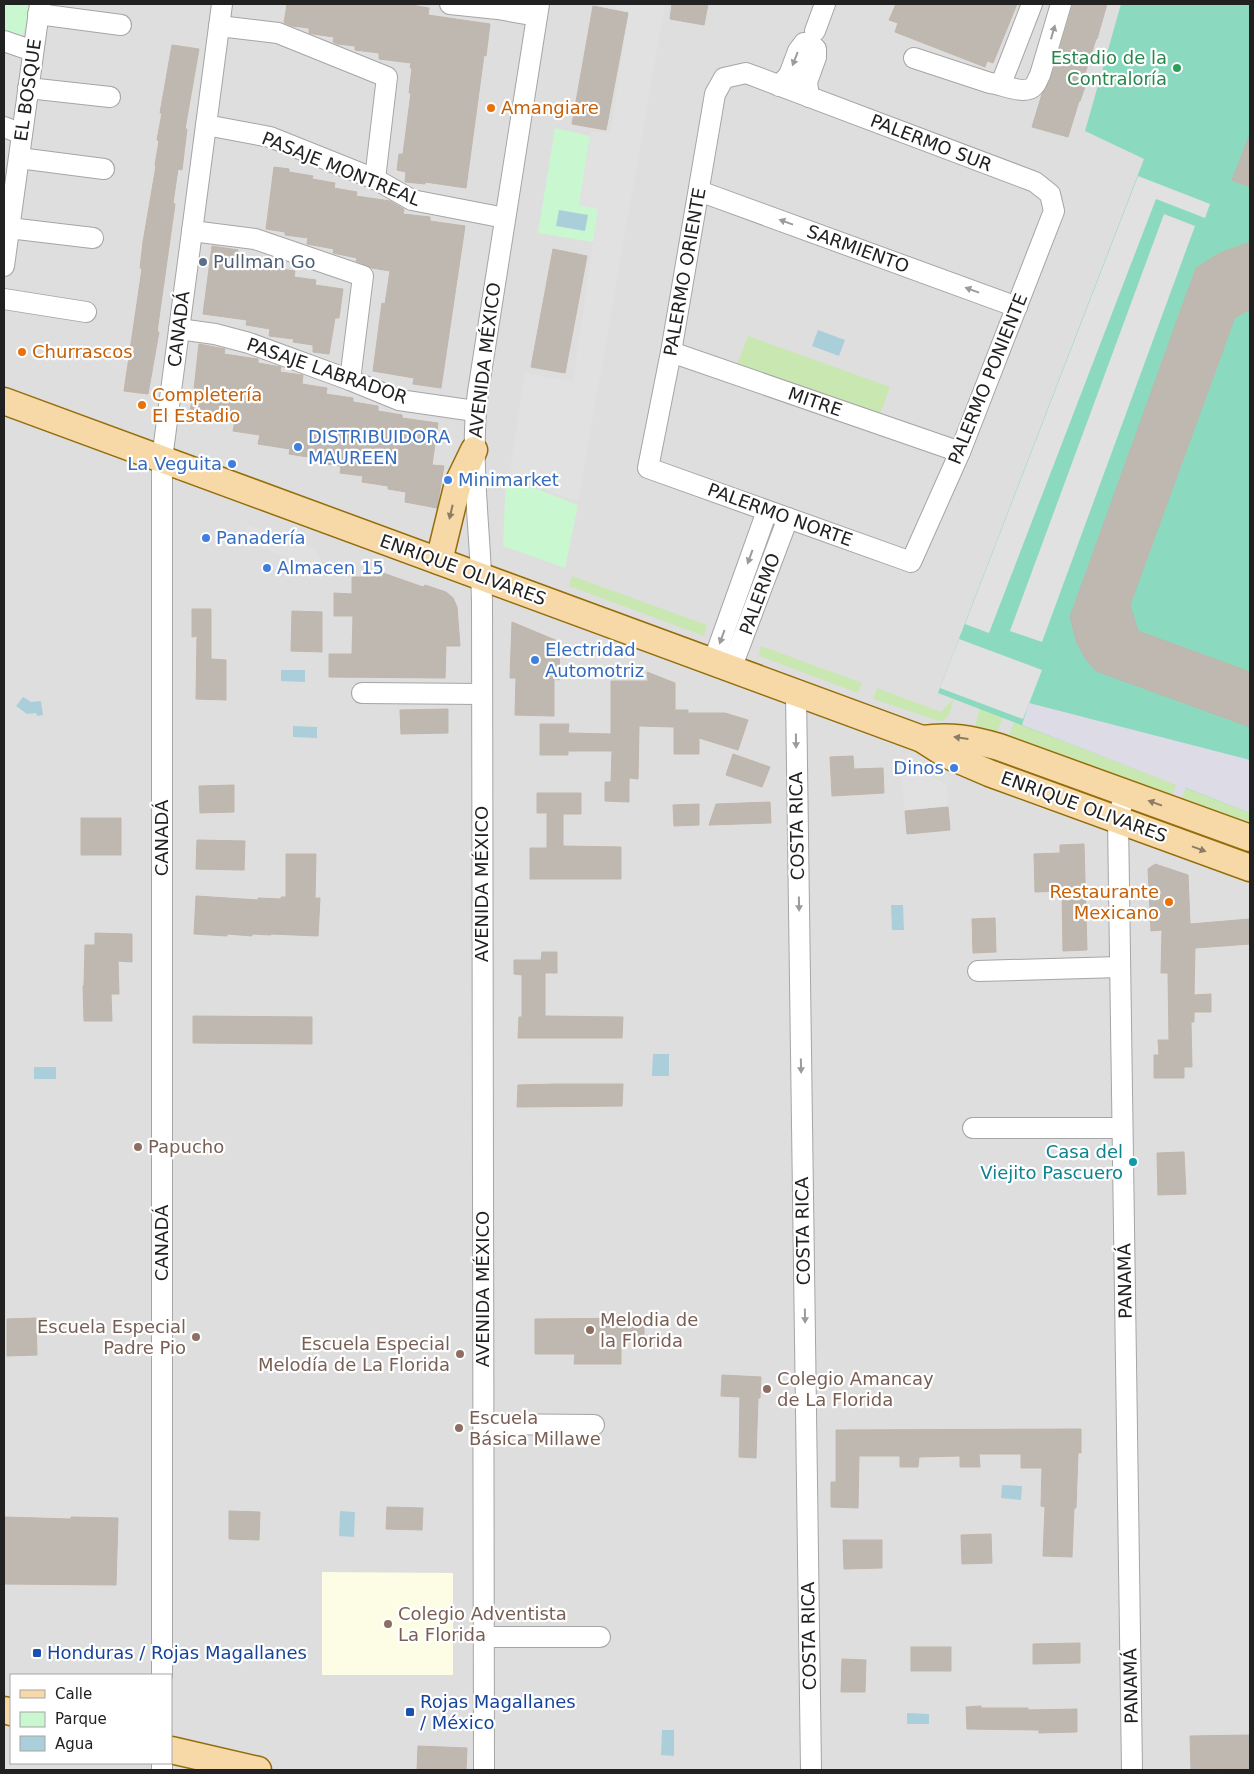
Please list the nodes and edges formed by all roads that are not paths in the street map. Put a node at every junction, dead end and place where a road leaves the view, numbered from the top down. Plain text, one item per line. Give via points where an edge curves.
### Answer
1 (222, 4) edge
2 (450, 4) edge
3 (825, 4) edge
4 (1032, 4) edge
5 (1061, 4) edge
6 (39, 9) edge
7 (538, 10) edge
8 (121, 25) dead end
9 (219, 26) junction
10 (815, 31) dead end
11 (4, 41) edge
12 (33, 51) junction
13 (914, 58) dead end
14 (724, 78) joint
15 (1000, 84) junction
16 (779, 86) junction
17 (28, 88) junction
18 (110, 97) dead end
19 (809, 97) junction
20 (206, 125) junction
21 (13, 130) edge
22 (19, 158) junction
23 (104, 169) dead end
24 (375, 178) junction
25 (699, 191) junction
26 (1050, 194) joint
27 (505, 218) junction
28 (9, 228) junction
29 (192, 231) junction
30 (93, 238) dead end
31 (4, 266) edge
32 (4, 300) edge
33 (1017, 307) junction
34 (86, 312) dead end
35 (179, 329) junction
36 (671, 352) junction
37 (350, 380) junction
38 (4, 401) edge
39 (475, 411) junction
40 (474, 450) junction
41 (960, 452) junction
42 (162, 459) junction
43 (648, 468) joint
44 (767, 511) junction
45 (788, 518) junction
46 (439, 561) junction
47 (911, 562) joint
48 (481, 577) junction
49 (722, 666) junction
50 (362, 693) dead end
51 (796, 693) junction
52 (482, 694) junction
53 (922, 739) junction
54 (1125, 792) junction
55 (1118, 820) junction
56 (1250, 838) edge
57 (1250, 868) edge
58 (1120, 967) junction
59 (978, 971) dead end
60 (973, 1128) dead end
61 (1122, 1128) junction
62 (483, 1424) junction
63 (594, 1424) dead end
64 (484, 1637) junction
65 (600, 1637) dead end
66 (162, 1674) edge
67 (172, 1750) edge
68 (258, 1770) edge
69 (484, 1770) edge
70 (811, 1770) edge
71 (1132, 1770) edge

1 - 9 street, CANADÁ
2 - 7 street
3 - 10 street
4 - 15 street
15 -> 5 street via 1029,90 1035,86
6 - 8 street
6 - 12 street, EL BOSQUE
7 - 27 street, AVENIDA MÉXICO
9 - 20 street, CANADÁ
9 - 24 street via 278,33 387,77
11 - 12 street
12 - 17 street, EL BOSQUE
13 - 15 street
14 - 16 street, PALERMO SUR via 746,73
14 - 25 street, PALERMO ORIENTE via 715,94
16 - 19 street, PALERMO SUR
19 -> 16 street via 806,82 816,57 816,49 810,43 804,43 789,75
17 - 18 street
17 - 21 street, EL BOSQUE
19 - 26 street, PALERMO SUR via 1035,182
20 - 24 street, PASAJE MONTREAL via 270,137
20 - 29 street, CANADÁ
21 - 22 street, EL BOSQUE
22 - 23 street
22 - 28 street, EL BOSQUE
24 - 27 street, PASAJE MONTREAL via 412,200
33 -> 25 street, SARMIENTO
25 - 36 street, PALERMO ORIENTE
26 - 33 street, PALERMO PONIENTE via 1054,211
27 - 39 street, AVENIDA MÉXICO
28 - 30 street
28 - 31 street, EL BOSQUE
29 - 35 street, CANADÁ
29 - 37 street via 256,239 363,276
32 - 34 street
33 - 41 street, PALERMO PONIENTE
35 - 37 street, PASAJE LABRADOR via 249,343
35 - 42 street, CANADÁ
36 - 41 street, MITRE
36 - 43 street, PALERMO ORIENTE
37 - 39 street, PASAJE LABRADOR via 399,400
38 - 42 main road, ENRIQUE OLIVARES
39 - 40 street, AVENIDA MÉXICO
40 -> 46 main road via 458,484
40 - 48 street, AVENIDA MÉXICO
41 - 47 street, PALERMO PONIENTE
42 - 46 main road, ENRIQUE OLIVARES
42 - 66 street, CANADÁ
43 - 44 street, PALERMO NORTE
44 - 45 street, PALERMO NORTE
44 -> 49 street, PALERMO
45 - 47 street, PALERMO NORTE
45 - 49 street, PALERMO
46 - 48 main road, ENRIQUE OLIVARES
48 - 49 main road, ENRIQUE OLIVARES
48 - 52 street, AVENIDA MÉXICO
49 - 51 main road, ENRIQUE OLIVARES
50 - 52 street
51 - 53 main road, ENRIQUE OLIVARES
51 -> 70 street, COSTA RICA
52 - 62 street, AVENIDA MÉXICO
54 -> 53 main road, ENRIQUE OLIVARES via 975,740 956,737
53 - 55 main road, ENRIQUE OLIVARES via 947,755 989,773
54 - 55 street, PANAMÁ
56 -> 54 main road, ENRIQUE OLIVARES
55 -> 57 main road, ENRIQUE OLIVARES
55 - 58 street, PANAMÁ
58 - 59 street
58 - 61 street, PANAMÁ
60 - 61 street
61 - 71 street, PANAMÁ
62 - 63 street
62 - 64 street, AVENIDA MÉXICO
64 - 65 street
64 - 69 street, AVENIDA MÉXICO
67 - 68 main road

